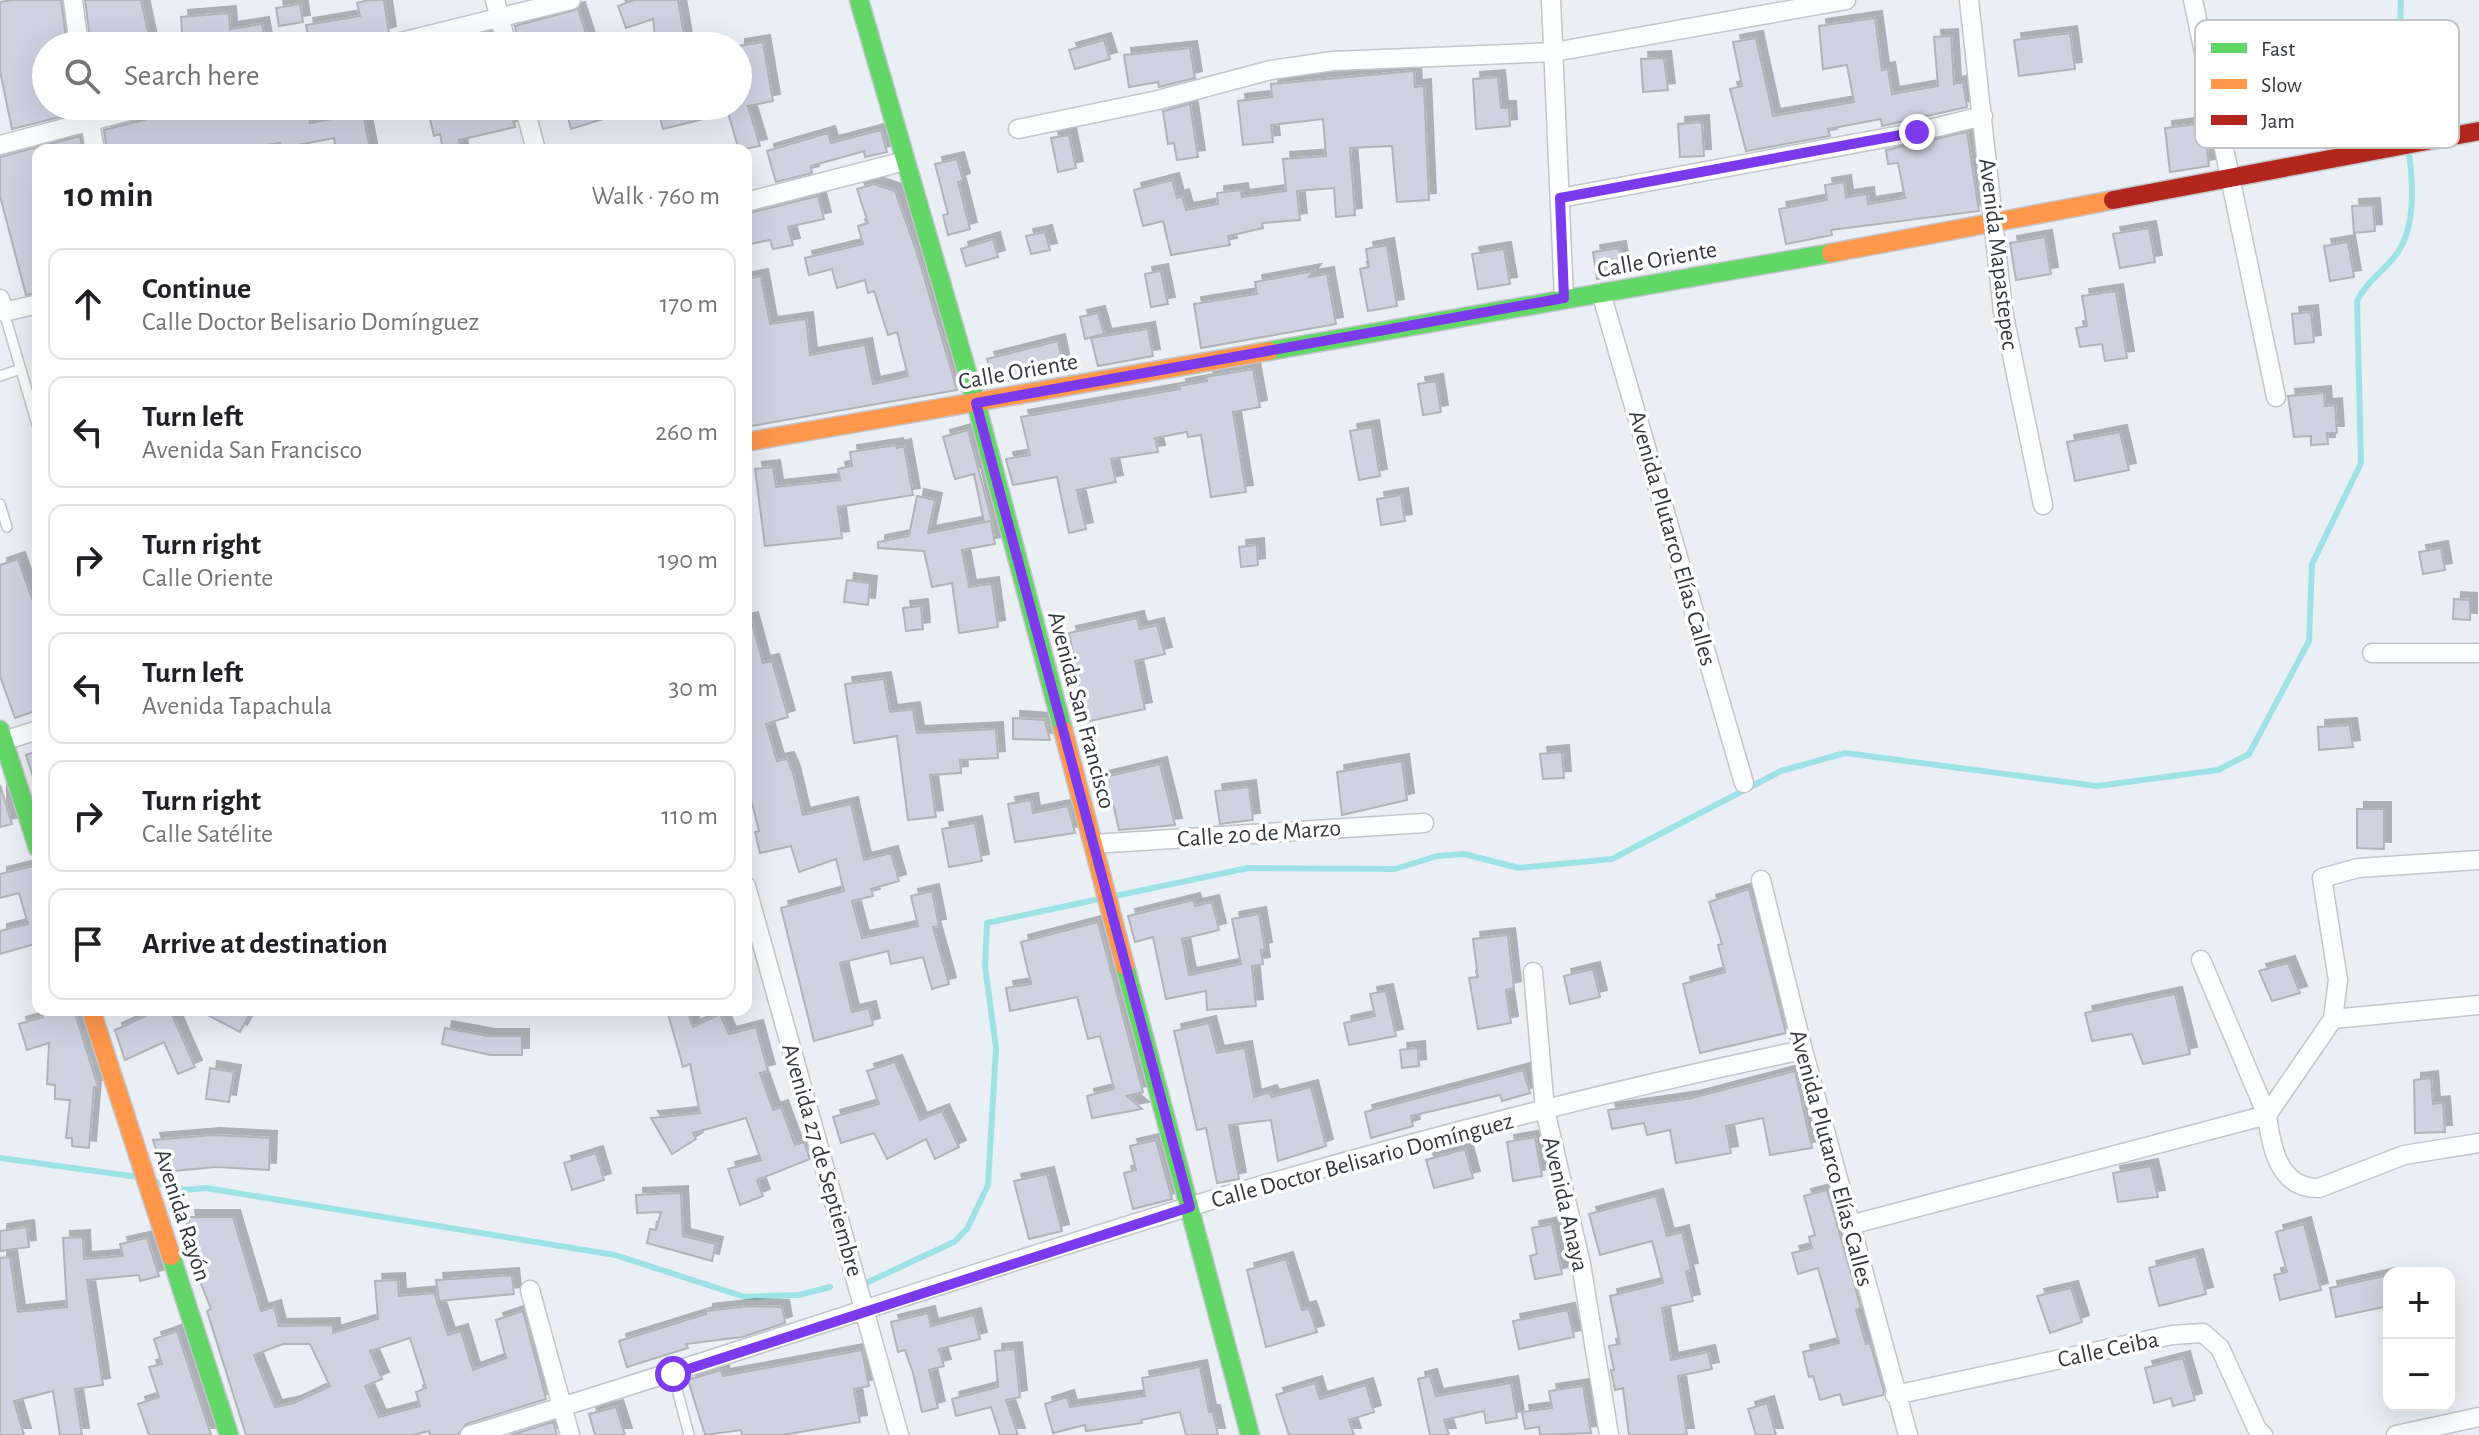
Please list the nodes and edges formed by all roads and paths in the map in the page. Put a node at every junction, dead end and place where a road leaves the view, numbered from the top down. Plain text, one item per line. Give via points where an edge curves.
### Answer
1 (73, 0) edge
2 (571, 0) edge
3 (859, 0) edge
4 (1551, 0) edge
5 (1846, 0) edge
6 (1969, 0) edge
7 (2193, 0) edge
8 (497, 9) edge
9 (2197, 20) edge
10 (77, 32) edge
11 (427, 32) edge
12 (503, 32) edge
13 (1554, 52) junction
14 (1983, 116) junction
15 (71, 120) edge
16 (89, 120) edge
17 (528, 120) edge
18 (1018, 129) dead end
19 (2479, 131) edge
20 (2459, 134) edge
21 (94, 144) edge
22 (534, 144) edge
23 (0, 145) edge
24 (2222, 148) edge
25 (2377, 148) edge
26 (905, 161) junction
27 (2228, 179) junction
28 (1560, 198) junction
29 (752, 200) edge
30 (1992, 224) junction
31 (1601, 293) junction
32 (1564, 298) junction
33 (32, 304) edge
34 (2, 305) edge
35 (21, 369) junction
36 (0, 376) edge
37 (2276, 397) dead end
38 (976, 403) junction
39 (32, 407) edge
40 (752, 441) edge
41 (0, 504) edge
42 (2043, 505) dead end
43 (7, 527) dead end
44 (2372, 653) dead end
45 (2479, 653) edge
46 (32, 731) edge
47 (1, 738) edge
48 (1744, 783) dead end
49 (1424, 823) dead end
50 (32, 830) edge
51 (1093, 844) junction
52 (2479, 860) edge
53 (1761, 880) dead end
54 (752, 907) edge
55 (2201, 960) dead end
56 (1533, 972) dead end
57 (2479, 1005) edge
58 (93, 1016) edge
59 (2333, 1019) junction
60 (1803, 1050) junction
61 (1545, 1110) junction
62 (2267, 1115) junction
63 (2479, 1143) edge
64 (1190, 1207) junction
65 (1850, 1225) junction
66 (530, 1290) dead end
67 (865, 1310) junction
68 (673, 1374) junction
69 (1895, 1395) junction
70 (563, 1407) junction
71 (2479, 1417) edge
72 (229, 1435) edge
73 (470, 1435) edge
74 (570, 1435) edge
75 (689, 1435) edge
76 (899, 1435) edge
77 (1250, 1435) edge
78 (1609, 1435) edge
79 (1908, 1435) edge
80 (2263, 1435) edge
81 (2396, 1435) edge

1 - 10 street
2 - 8 street
3 - 26 street, Avenida San Francisco
4 - 13 street
5 - 13 street
6 - 14 street, Avenida Mapastepec
7 - 9 street
8 - 11 street
8 - 12 street
13 - 18 street via 1317,63
13 - 28 street
14 - 28 street
14 - 30 street, Avenida Mapastepec
15 - 23 street
16 - 21 street
17 - 22 street
19 - 20 street, Calle Oriente
24 - 27 street
25 - 27 street, Calle Oriente
26 - 29 street
26 - 38 street, Avenida San Francisco
27 - 30 street, Calle Oriente
27 - 37 street
28 - 32 street
30 - 31 street, Calle Oriente
30 - 42 street, Avenida Mapastepec via 2003,311
31 - 32 street, Calle Oriente
31 - 48 street, Avenida Plutarco Elías Calles
32 - 38 street, Calle Oriente
33 - 34 street
34 - 35 lane
35 - 36 lane
35 - 39 lane
38 - 40 street, Calle Oriente
38 - 51 street, Avenida San Francisco
41 - 43 lane
44 - 45 street
46 - 47 street
47 - 50 street
49 - 51 street, Calle 20 de Marzo
51 - 64 street, Avenida San Francisco
52 - 59 street via 2358,868 2322,878 2338,980
53 - 60 street, Avenida Plutarco Elías Calles
54 - 67 street, Avenida 27 de Septiembre
55 - 62 street
56 - 61 street, Avenida Anaya
57 - 59 street
58 - 72 street, Avenida Rayón
59 - 62 street
60 - 61 street, Calle Doctor Belisario Domínguez
60 - 65 street, Avenida Plutarco Elías Calles
61 - 64 street, Calle Doctor Belisario Domínguez
61 - 78 street, Avenida Anaya via 1581,1264
62 - 63 street via 2276,1157 2287,1177 2305,1188 2319,1188 2404,1155
62 - 65 street
64 - 67 street, Calle Doctor Belisario Domínguez
64 - 77 street, Avenida San Francisco
65 - 69 street, Avenida Plutarco Elías Calles
66 - 70 street
67 - 68 street, Calle Doctor Belisario Domínguez
67 - 76 street, Avenida 27 de Septiembre
68 - 70 street, Calle Doctor Belisario Domínguez
68 - 75 lane
69 - 79 street, Avenida Plutarco Elías Calles
69 - 80 street, Calle Ceiba via 2172,1335 2203,1333 2220,1348
70 - 73 street, Calle Doctor Belisario Domínguez
70 - 74 street
71 - 81 street

